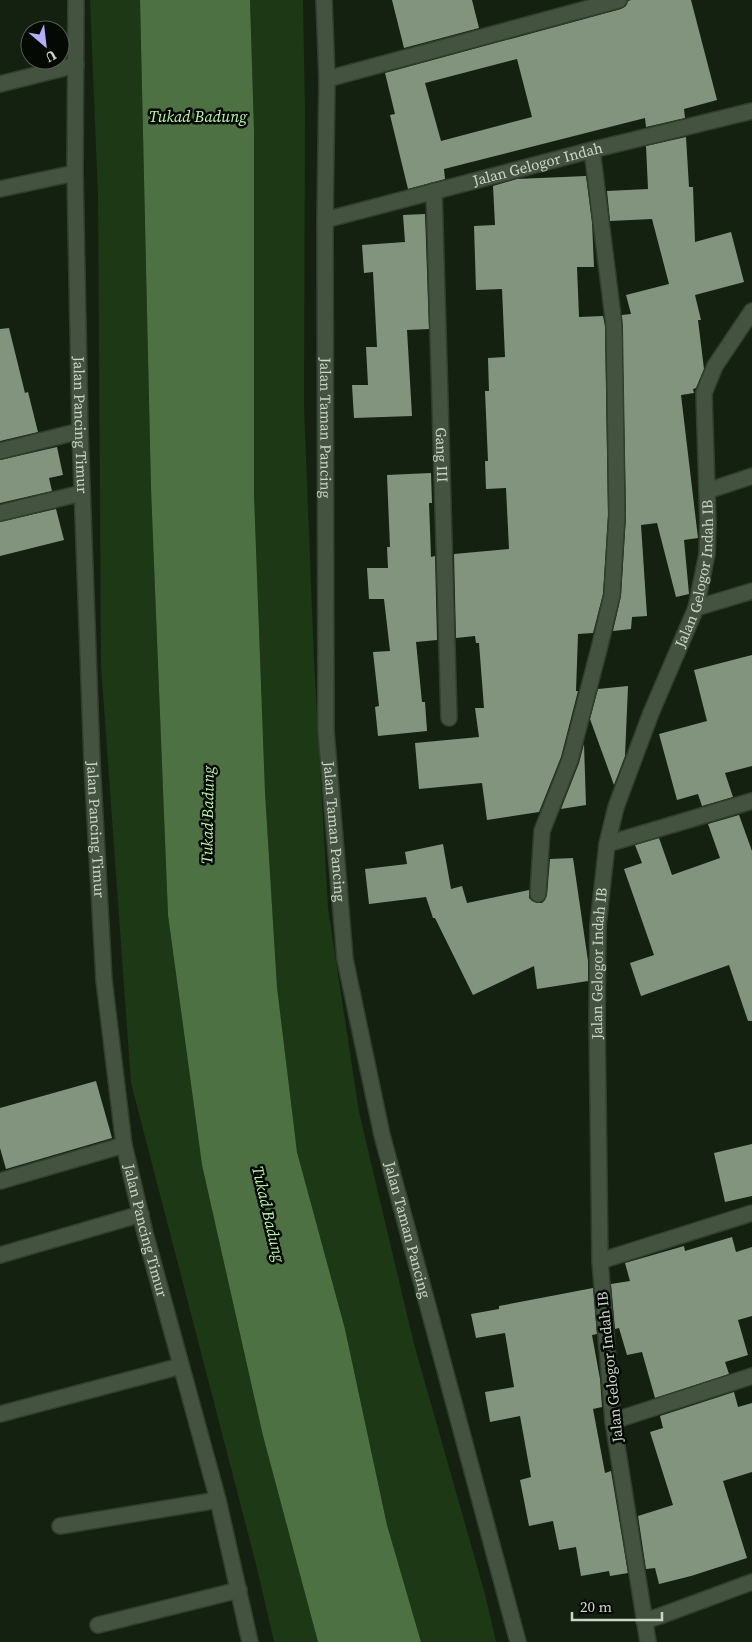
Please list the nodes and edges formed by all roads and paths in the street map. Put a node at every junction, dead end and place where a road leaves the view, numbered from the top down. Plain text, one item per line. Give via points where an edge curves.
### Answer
1 (76, 0) edge
2 (324, 0) edge
3 (619, 0) edge
4 (76, 65) junction
5 (328, 79) junction
6 (0, 84) edge
7 (752, 111) edge
8 (592, 150) junction
9 (75, 173) junction
10 (0, 189) edge
11 (434, 192) junction
12 (325, 220) junction
13 (752, 310) edge
14 (80, 431) junction
15 (0, 451) edge
16 (752, 476) edge
17 (707, 491) junction
18 (82, 493) junction
19 (0, 513) edge
20 (752, 591) edge
21 (696, 608) junction
22 (449, 718) dead end
23 (752, 801) edge
24 (606, 844) junction
25 (538, 894) dead end
26 (124, 1145) junction
27 (0, 1180) edge
28 (752, 1213) edge
29 (141, 1214) junction
30 (0, 1255) edge
31 (600, 1261) junction
32 (182, 1366) junction
33 (752, 1376) edge
34 (0, 1414) edge
35 (613, 1421) junction
36 (218, 1500) junction
37 (60, 1526) dead end
38 (752, 1582) edge
39 (239, 1590) junction
40 (644, 1621) junction
41 (98, 1625) dead end
42 (250, 1642) edge
43 (518, 1642) edge
44 (648, 1642) edge

1 - 4 street, Jalan Pancing Timur
2 - 5 street, Jalan Taman Pancing
3 - 5 street
4 - 6 street
4 - 9 street, Jalan Pancing Timur
5 - 12 street, Jalan Taman Pancing
7 - 8 street, Jalan Gelogor Indah
8 - 11 street, Jalan Gelogor Indah
8 - 25 street via 614,325 616,542 612,595 600,646 570,760 542,831
9 - 10 street
9 - 14 street, Jalan Pancing Timur
11 - 12 street, Jalan Gelogor Indah
11 - 22 street, Gang III
12 - 43 street, Jalan Taman Pancing via 326,732 345,959 382,1135
13 - 17 street, Jalan Gelogor Indah IB via 716,366 704,393
14 - 15 street
14 - 18 street, Jalan Pancing Timur
16 - 17 street
17 - 21 street, Jalan Gelogor Indah IB via 707,554
18 - 19 street
18 - 26 street, Jalan Pancing Timur via 104,980
20 - 21 street
21 - 24 street, Jalan Gelogor Indah IB via 648,722 616,807
23 - 24 street
24 - 31 street, Jalan Gelogor Indah IB via 598,925
26 - 27 street
26 - 29 street, Jalan Pancing Timur
28 - 31 street
29 - 30 street
29 - 32 street, Jalan Pancing Timur
31 - 35 street, Jalan Gelogor Indah IB
32 - 34 street
32 - 36 street, Jalan Pancing Timur
33 - 35 street
35 - 40 street, Jalan Gelogor Indah IB
36 - 37 street
36 - 39 street, Jalan Pancing Timur
38 - 40 street
39 - 41 street
39 - 42 street, Jalan Pancing Timur
40 - 44 street, Jalan Gelogor Indah IB

